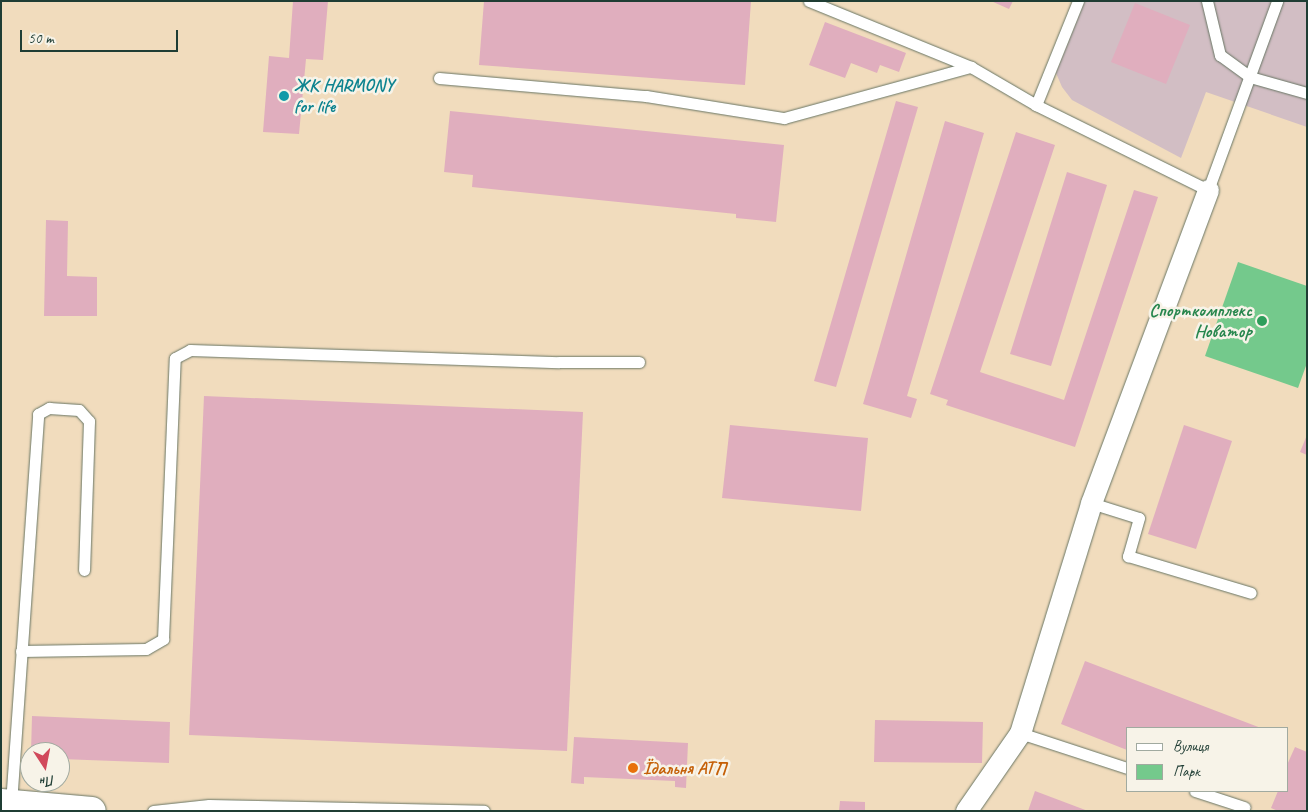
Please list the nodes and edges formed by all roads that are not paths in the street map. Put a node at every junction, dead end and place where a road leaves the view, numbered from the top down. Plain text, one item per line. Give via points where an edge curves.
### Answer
1 (809, 1) edge
2 (1078, 1) edge
3 (1207, 1) edge
4 (1278, 1) edge
5 (971, 67) junction
6 (1250, 77) junction
7 (440, 78) dead end
8 (1307, 93) edge
9 (1036, 105) junction
10 (1208, 190) junction
11 (639, 362) dead end
12 (1091, 503) junction
13 (84, 570) dead end
14 (1251, 593) dead end
15 (21, 651) junction
16 (1020, 733) junction
17 (1126, 768) edge
18 (1198, 792) edge
19 (6, 804) edge
20 (1244, 807) dead end
21 (78, 810) edge
22 (153, 811) edge
23 (484, 811) edge
24 (966, 811) edge

1 - 5 lane
2 - 9 lane
3 - 6 lane via 1220,56
4 - 6 lane
5 - 7 lane via 784,118 646,96
5 - 9 lane
6 - 8 lane
6 - 10 lane
9 - 10 lane
10 - 12 street
11 - 15 lane via 190,350 175,358 163,639 146,649
12 - 14 lane via 1140,518 1128,556
12 - 16 street
13 - 15 lane via 89,422 79,410 49,408 38,414
15 - 19 lane
16 - 17 lane
16 - 24 street
18 - 20 lane
19 - 21 main road
22 - 23 lane via 209,805

